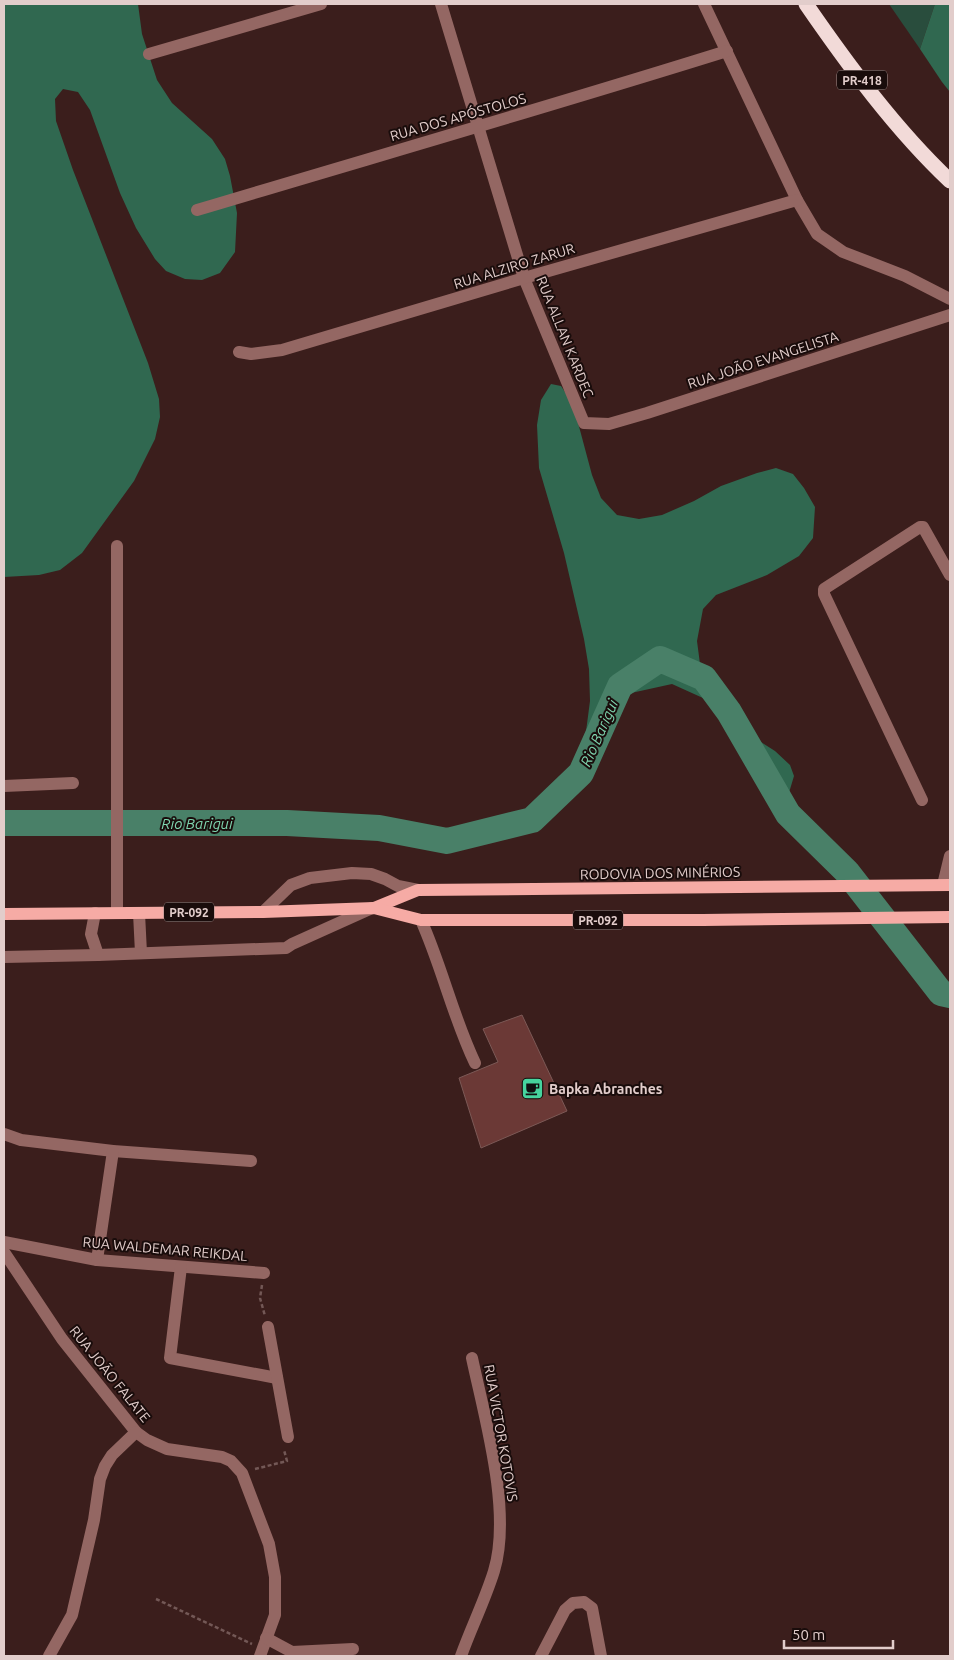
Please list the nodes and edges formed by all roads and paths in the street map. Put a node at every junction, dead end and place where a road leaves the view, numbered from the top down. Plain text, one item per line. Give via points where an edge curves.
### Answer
1 (321, 4) edge
2 (442, 4) edge
3 (704, 4) edge
4 (806, 4) edge
5 (727, 51) junction
6 (149, 54) dead end
7 (478, 126) junction
8 (921, 153) junction
9 (950, 169) edge
10 (950, 181) edge
11 (950, 188) edge
12 (797, 200) junction
13 (197, 210) dead end
14 (524, 278) junction
15 (950, 299) edge
16 (950, 315) edge
17 (239, 352) dead end
18 (584, 423) joint
19 (117, 546) dead end
20 (950, 575) edge
21 (73, 783) dead end
22 (4, 786) edge
23 (922, 800) dead end
24 (950, 856) edge
25 (946, 885) edge
26 (418, 890) junction
27 (374, 908) junction
28 (263, 912) junction
29 (117, 913) junction
30 (138, 913) junction
31 (4, 914) edge
32 (95, 914) junction
33 (950, 917) edge
34 (421, 920) junction
35 (141, 954) junction
36 (98, 955) junction
37 (4, 957) edge
38 (475, 1063) dead end
39 (4, 1134) edge
40 (113, 1151) junction
41 (251, 1161) dead end
42 (4, 1242) edge
43 (4, 1252) edge
44 (98, 1260) junction
45 (181, 1267) junction
46 (264, 1273) dead end
47 (260, 1298) dead end
48 (268, 1327) joint
49 (472, 1358) dead end
50 (277, 1378) junction
51 (136, 1432) junction
52 (288, 1437) joint
53 (242, 1473) junction
54 (156, 1598) dead end
55 (263, 1647) edge
56 (354, 1649) dead end
57 (293, 1654) edge
58 (49, 1656) edge
59 (461, 1656) edge
60 (541, 1656) edge
61 (600, 1656) edge

1 - 6 street
2 - 7 street, RUA ALLAN KARDEC
3 - 5 street
4 - 8 highway, PR-418 via 834,46
5 - 7 street, RUA DOS APÓSTOLOS
5 - 12 street
7 - 13 street, RUA DOS APÓSTOLOS
7 - 14 street, RUA ALLAN KARDEC
8 - 9 highway
8 - 10 highway, PR-418
8 - 11 highway
12 - 14 street, RUA ALZIRO ZARUR
12 - 15 street via 818,234 843,252 906,276
14 - 17 street, RUA ALZIRO ZARUR via 282,350 251,354
14 - 18 street, RUA ALLAN KARDEC
16 - 18 street, RUA JOÃO EVANGELISTA via 647,413 609,424
19 - 29 street
20 - 23 street via 923,527 920,527 824,590
21 - 22 street
24 - 25 street
25 - 26 main road, RODOVIA DOS MINÉRIOS / PR-092
26 - 27 main road, RODOVIA DOS MINÉRIOS / PR-092
26 - 28 street via 398,886 372,874 310,878 291,885
27 - 28 main road, RODOVIA DOS MINÉRIOS / PR-092
27 - 34 main road, RODOVIA DOS MINÉRIOS / PR-092
27 - 35 street via 286,948
28 - 30 main road, RODOVIA DOS MINÉRIOS / PR-092
29 - 30 main road, RODOVIA DOS MINÉRIOS / PR-092
29 - 32 main road, RODOVIA DOS MINÉRIOS / PR-092
30 - 35 street
31 - 32 main road, RODOVIA DOS MINÉRIOS / PR-092
32 - 36 street via 91,934
33 - 34 main road, RODOVIA DOS MINÉRIOS / PR-092
34 - 38 street via 463,1039
35 - 36 street
36 - 37 street
39 - 40 street via 21,1140
40 - 41 street
40 - 44 street
42 - 44 street, RUA WALDEMAR REIKDAL
43 - 51 street, RUA JOÃO FALATE via 62,1340
44 - 45 street, RUA WALDEMAR REIKDAL
45 - 46 street, RUA WALDEMAR REIKDAL
45 - 50 street via 170,1358
47 - 48 path
48 - 50 street
49 - 59 street, RUA VICTOR KOTOVIS via 496,1480 499,1543 494,1571
50 - 52 street
51 - 53 street, RUA JOÃO FALATE via 167,1449 222,1457
51 - 58 street via 104,1466 72,1615
52 - 53 path via 283,1445 287,1461
53 - 55 street via 268,1544 276,1577 274,1623
54 - 55 path
55 - 57 street
56 - 57 street
60 - 61 street via 565,1610 573,1603 584,1602 592,1608

